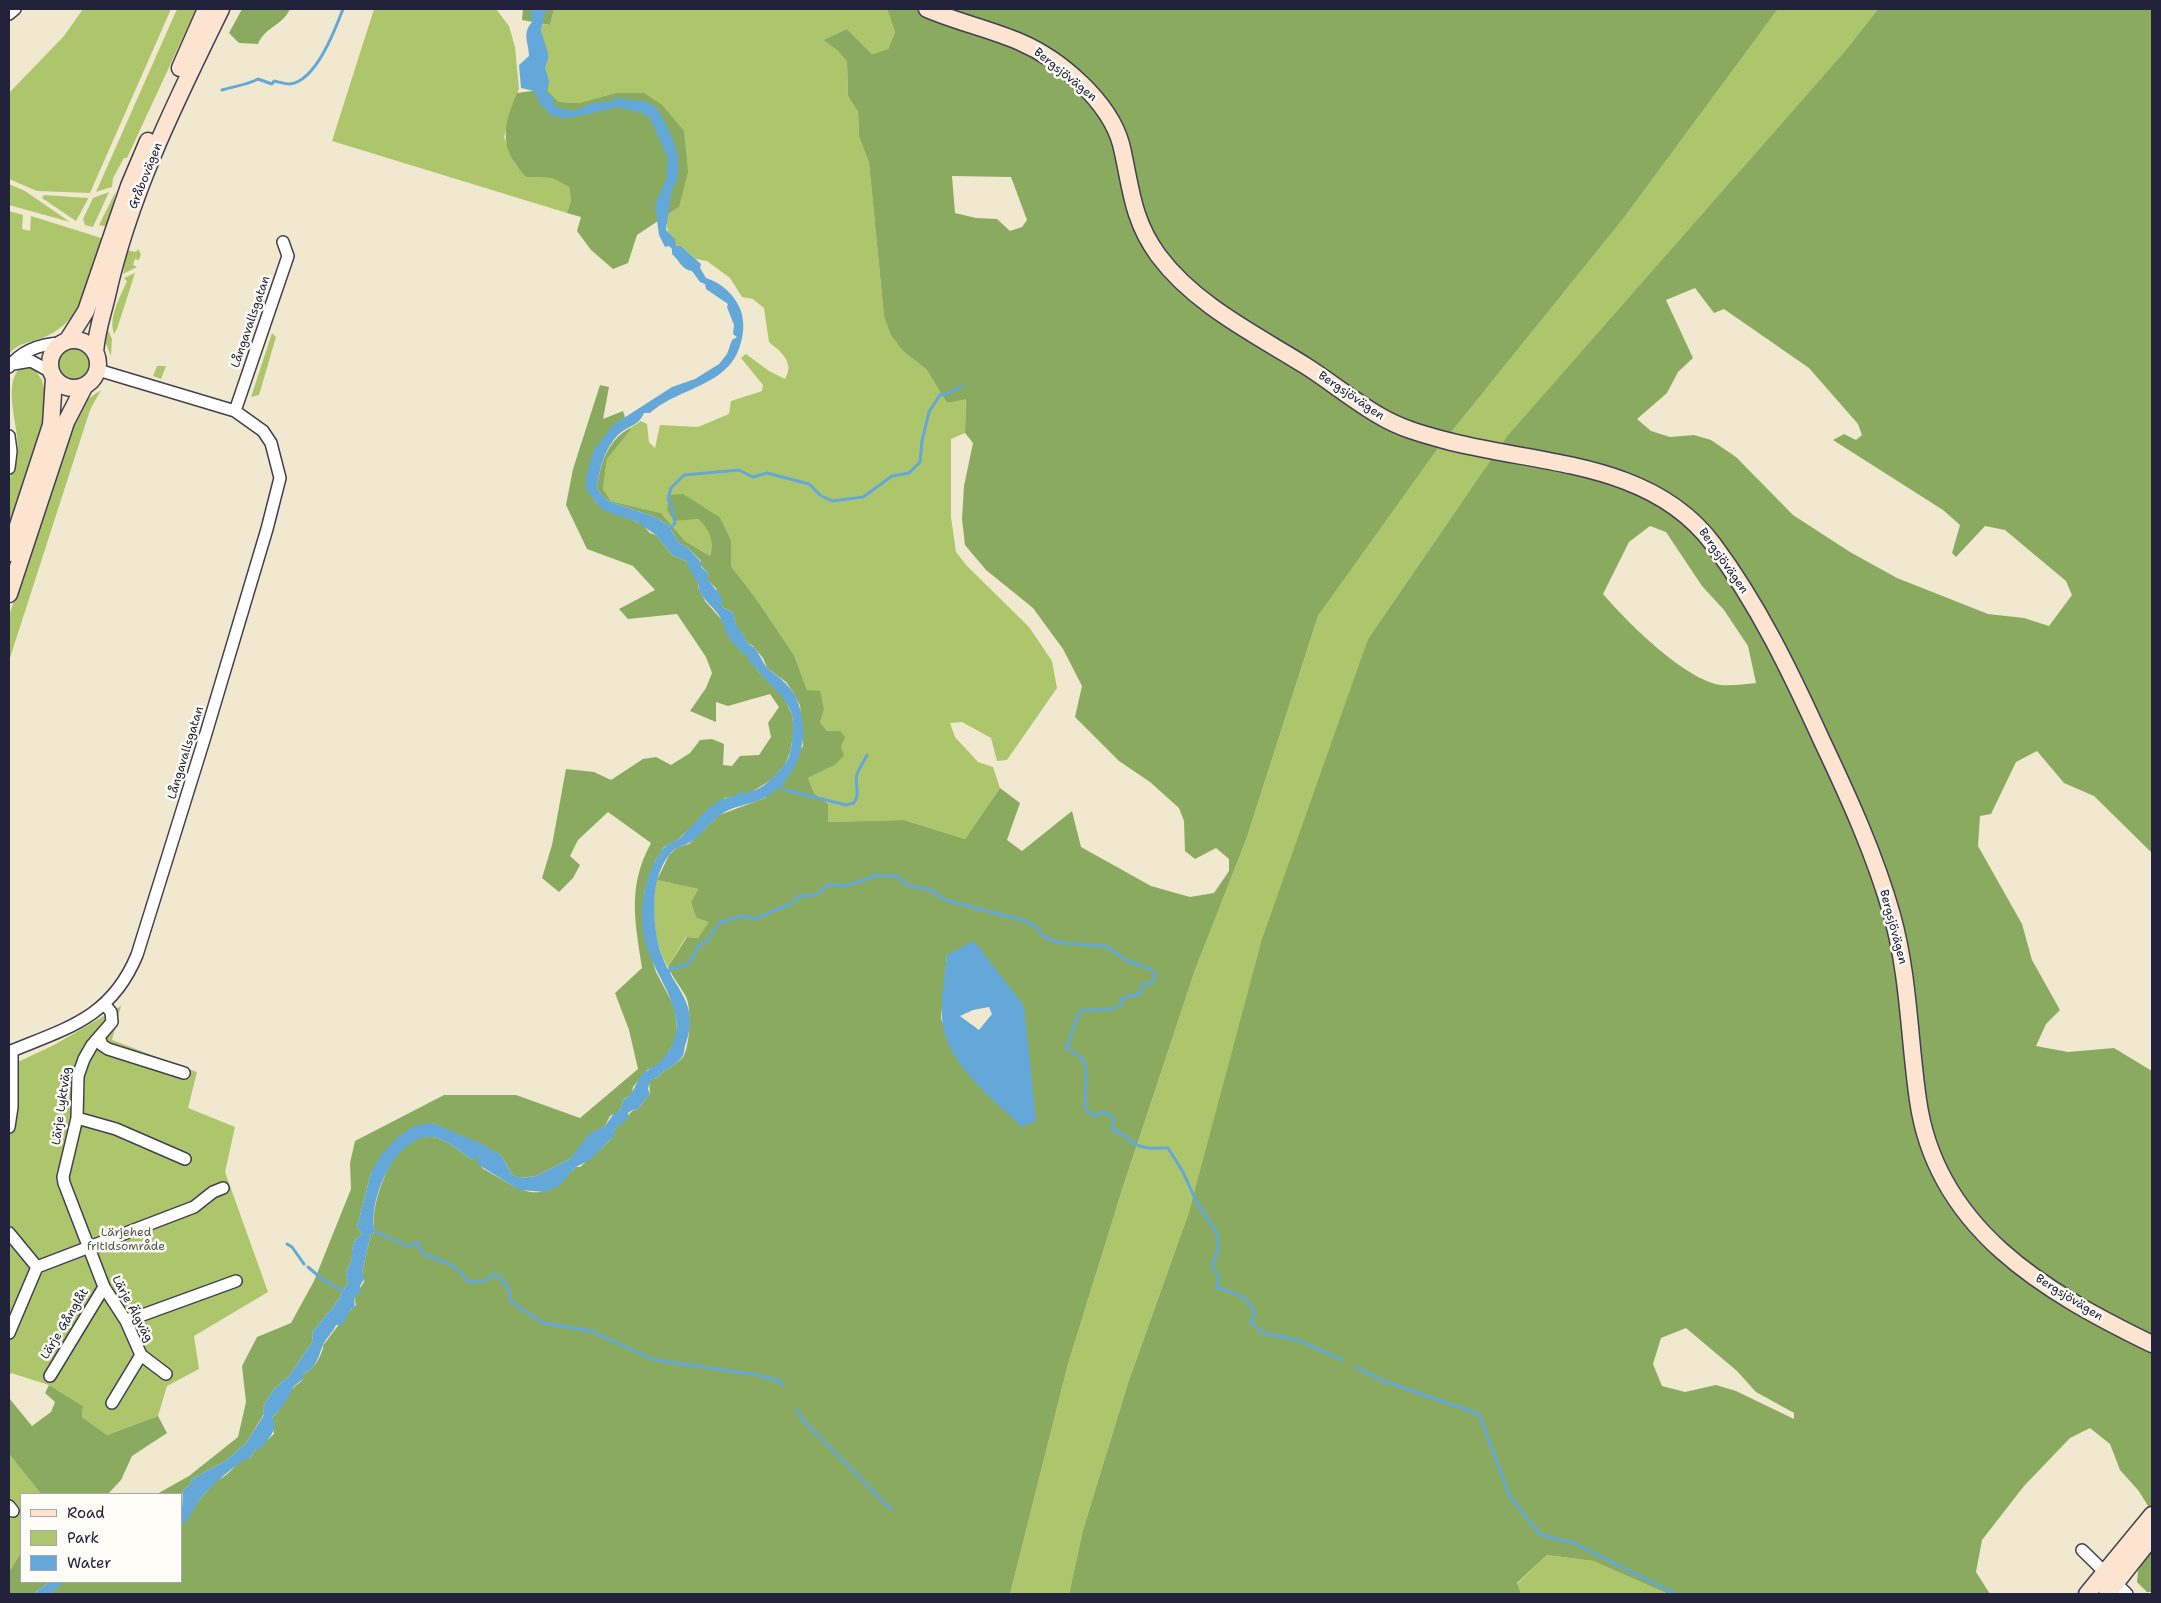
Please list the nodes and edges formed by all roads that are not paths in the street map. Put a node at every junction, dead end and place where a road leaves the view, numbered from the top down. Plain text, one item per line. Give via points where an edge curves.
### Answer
1 (15, 9) edge
2 (206, 9) edge
3 (221, 9) edge
4 (927, 9) edge
5 (9, 14) edge
6 (283, 242) dead end
7 (64, 342) junction
8 (95, 352) junction
9 (9, 366) edge
10 (98, 370) junction
11 (53, 375) junction
12 (84, 386) junction
13 (235, 411) junction
14 (9, 436) edge
15 (9, 468) edge
16 (9, 553) edge
17 (9, 594) edge
18 (105, 1005) junction
19 (99, 1037) junction
20 (10, 1051) edge
21 (184, 1073) dead end
22 (77, 1118) junction
23 (9, 1127) edge
24 (184, 1159) dead end
25 (223, 1188) dead end
26 (9, 1233) edge
27 (89, 1247) junction
28 (37, 1267) junction
29 (236, 1281) dead end
30 (104, 1287) junction
31 (126, 1322) junction
32 (9, 1333) edge
33 (2152, 1344) edge
34 (140, 1355) junction
35 (166, 1374) dead end
36 (50, 1376) dead end
37 (112, 1403) dead end
38 (2152, 1515) edge
39 (2152, 1537) edge
40 (2082, 1550) dead end
41 (2114, 1586) edge
42 (2087, 1594) edge

1 - 5 street
2 - 7 main road, Gråbovägen via 128,186 86,311
3 - 8 main road, Gråbovägen via 180,92 128,220 97,328
4 - 33 main road, Bergsjövägen via 1030,47 1093,95 1116,130 1132,203 1149,241 1181,281 1228,317 1384,419 1463,445 1591,470 1630,482 1670,502 1702,530 1742,587 1791,675 1854,811 1877,870 1903,962 1921,1119 1933,1159 1946,1185 1977,1228 2012,1260 2075,1303
6 - 13 street, Långavallsgatan via 288,256
7 - 8 main road via 83,341
7 - 9 street via 31,348
7 - 11 main road, Gråbovägen via 51,356
8 - 10 main road, Gråbovägen
9 - 11 street via 31,361
10 - 12 main road
10 - 13 street, Långavallsgatan
11 - 12 main road via 70,388
11 - 16 main road, Gråbovägen via 51,425
12 - 17 main road via 66,422
13 - 18 street, Långavallsgatan via 263,431 271,443 280,478 138,955 128,977
14 - 15 street via 12,451
18 - 19 street, Lärje Lyktväg via 111,1012 112,1022
18 - 20 street, Långavallsgatan via 60,1032
19 - 21 street via 108,1049
19 - 22 street, Lärje Lyktväg via 84,1059 78,1076
20 - 23 street via 12,1107
22 - 24 street via 116,1129
22 - 27 street, Lärje Lyktväg via 63,1177
25 - 27 street via 194,1207
26 - 28 street
27 - 28 street
27 - 30 street, Lärje Älgväg
28 - 32 street
29 - 31 street
30 - 31 street, Lärje Älgväg
30 - 36 street, Lärje Gånglåt
31 - 34 street, Lärje Älgväg
34 - 35 street, Lärje Älgväg
34 - 37 street
38 - 41 main road
39 - 41 main road
40 - 41 street
41 - 42 main road

